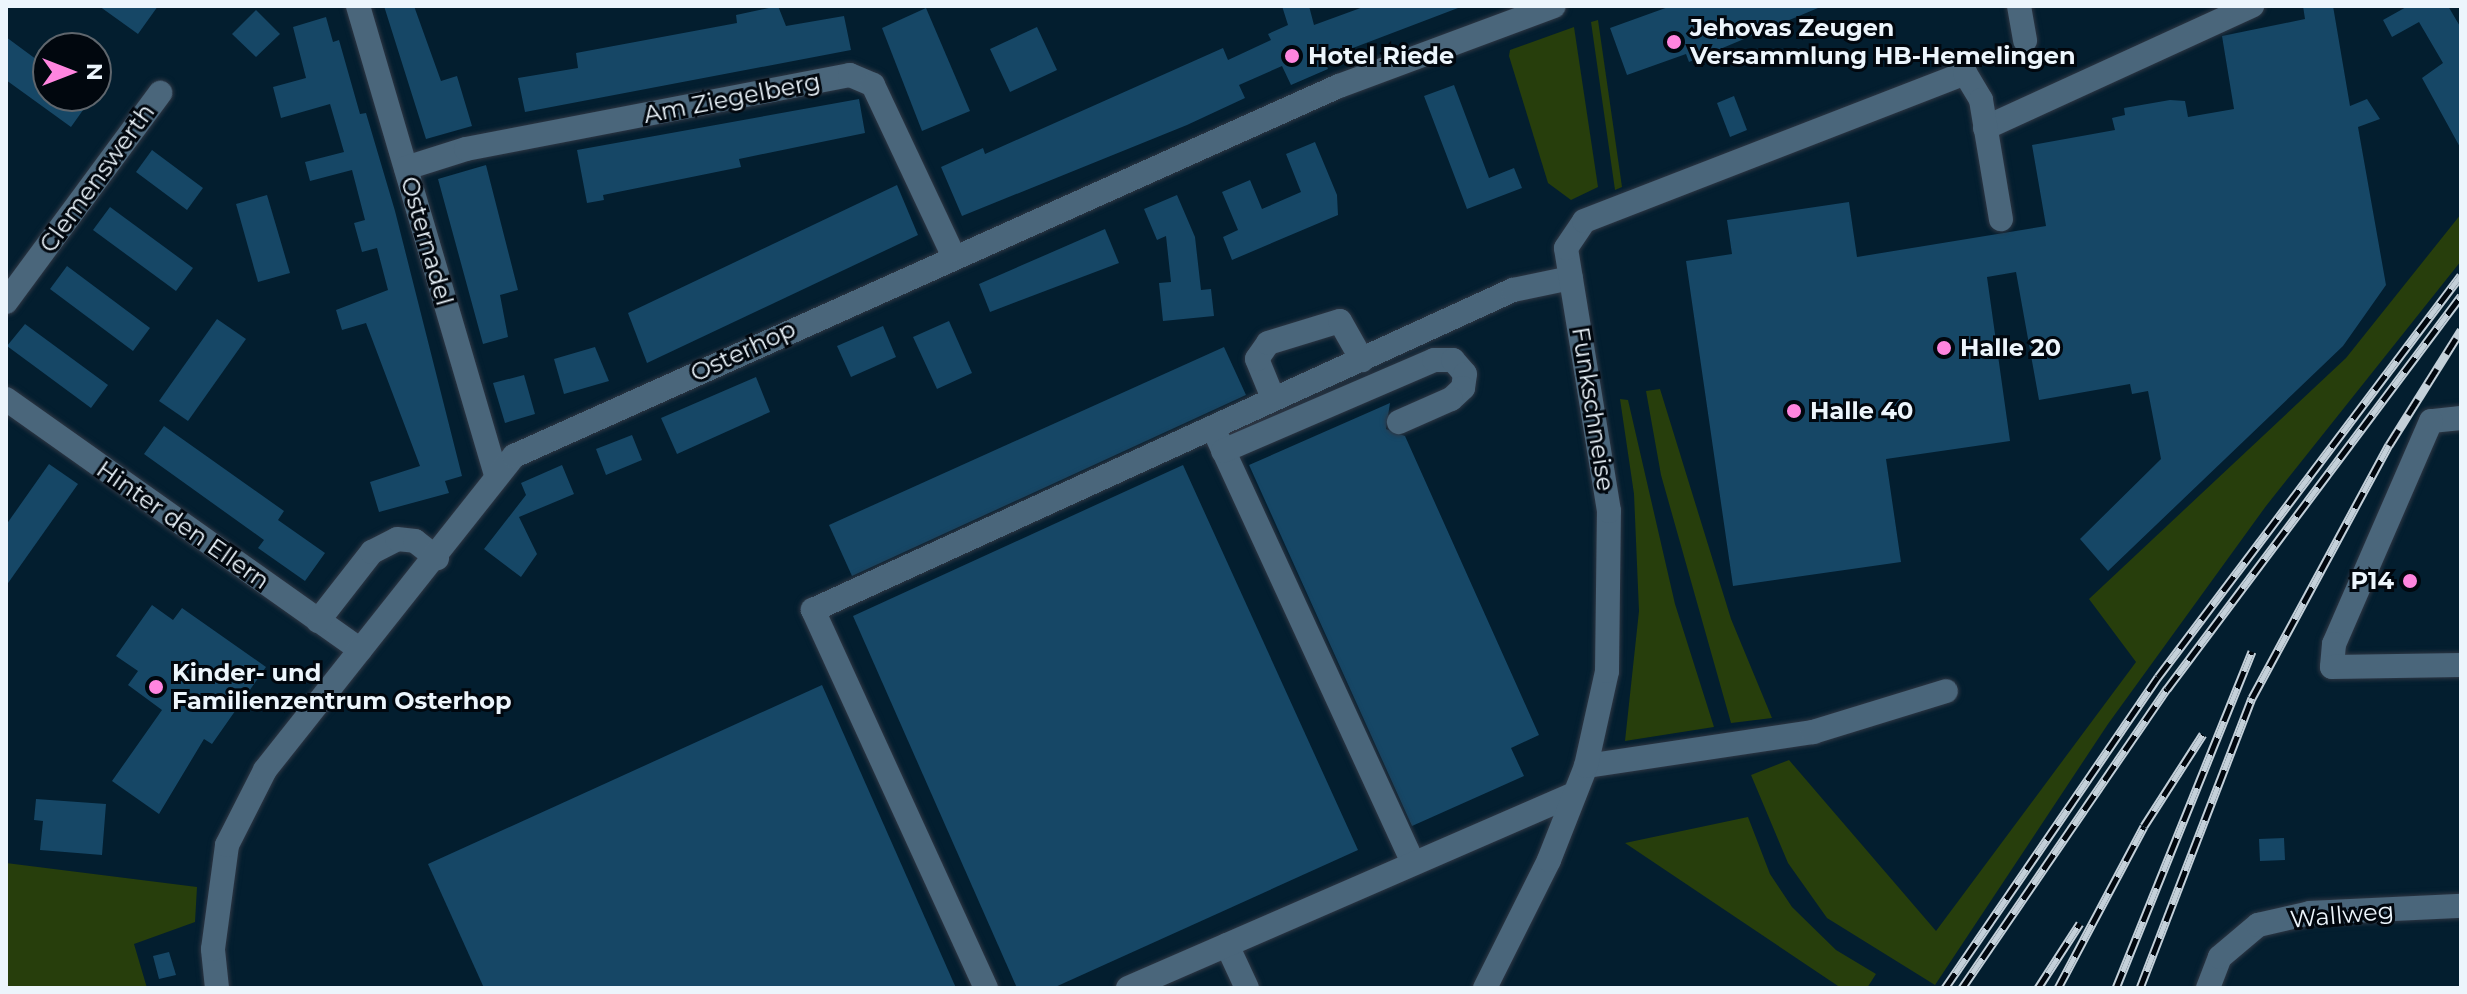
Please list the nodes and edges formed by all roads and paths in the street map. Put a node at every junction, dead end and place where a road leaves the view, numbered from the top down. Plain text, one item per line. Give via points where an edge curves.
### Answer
1 (358, 6) edge
2 (1554, 6) edge
3 (2019, 6) edge
4 (2252, 6) edge
5 (2025, 40) dead end
6 (160, 93) dead end
7 (1985, 128) junction
8 (406, 168) junction
9 (2001, 219) dead end
10 (953, 255) junction
11 (1571, 278) junction
12 (6, 302) edge
13 (1362, 360) junction
14 (1273, 398) junction
15 (6, 399) edge
16 (2452, 418) edge
17 (1399, 422) dead end
18 (1218, 440) junction
19 (496, 475) junction
20 (437, 558) junction
21 (318, 621) junction
22 (360, 650) junction
23 (2461, 665) edge
24 (1946, 691) dead end
25 (1586, 766) junction
26 (1575, 794) junction
27 (1412, 861) junction
28 (2461, 906) edge
29 (1227, 945) junction
30 (217, 988) edge
31 (986, 988) edge
32 (1128, 988) edge
33 (1247, 988) edge
34 (1485, 988) edge
35 (2208, 988) edge

1 - 8 street, Osternadel
2 - 10 street, Osterhop via 1339,86
3 - 5 street
4 - 7 street
6 - 12 street, Clemenswerth
7 - 9 street
7 - 11 street, Funkschneise via 1981,100 1965,73 1584,221 1566,248
8 - 10 street, Am Ziegelberg via 466,149 850,75 873,85
8 - 19 street, Osternadel
10 - 19 street, Osterhop via 514,456
11 - 13 street via 1513,290
11 - 25 street, Funkschneise via 1609,511 1612,587 1607,671
13 - 14 street
13 - 14 street via 1340,321 1268,343 1257,359
14 - 18 street
15 - 21 street, Hinter den Ellern
16 - 23 street via 2431,421 2334,644 2332,667
17 - 18 street via 1451,399 1463,388 1465,374 1453,360 1434,360
18 - 27 street
18 - 31 street via 813,610
19 - 20 street, Osterhop via 483,503
20 - 21 street via 415,541 397,539 372,552
20 - 22 street, Osterhop
21 - 22 street, Hinter den Ellern
22 - 30 street, Osterhop via 265,770 227,845 213,949
24 - 25 street via 1813,732
25 - 26 street, Funkschneise
26 - 27 street
26 - 34 street, Funkschneise
27 - 29 street
28 - 35 street, Wallweg via 2310,913 2258,925 2220,957
29 - 32 street
29 - 33 street

